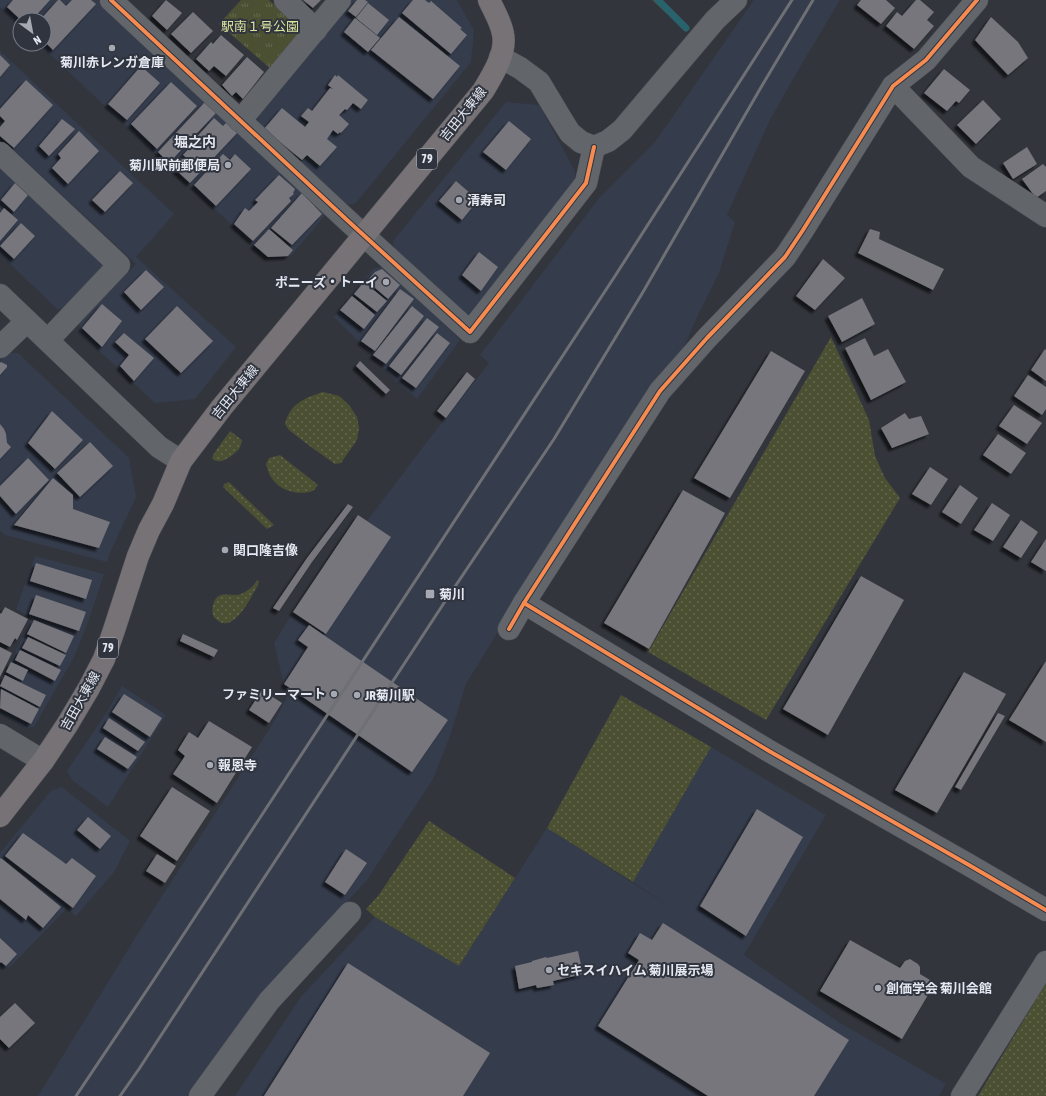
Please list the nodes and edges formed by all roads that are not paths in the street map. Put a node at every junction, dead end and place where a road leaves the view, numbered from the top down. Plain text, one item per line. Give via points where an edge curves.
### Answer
1 (111, 0) edge
2 (285, 0) edge
3 (340, 0) edge
4 (489, 0) edge
5 (736, 0) edge
6 (977, 0) edge
7 (316, 30) junction
8 (500, 57) junction
9 (893, 86) junction
10 (240, 121) junction
11 (594, 147) junction
12 (0, 153) edge
13 (1046, 216) edge
14 (363, 235) junction
15 (0, 295) edge
16 (27, 321) junction
17 (48, 340) junction
18 (0, 347) edge
19 (181, 461) junction
20 (524, 603) junction
21 (509, 629) dead end
22 (0, 734) edge
23 (43, 761) junction
24 (0, 816) edge
25 (1046, 910) edge
26 (350, 913) dead end
27 (1046, 962) edge
28 (200, 1096) edge
29 (962, 1096) edge

1 - 10 street
2 - 7 street
3 - 7 street
4 - 8 main road, 吉田大東線 / 79 via 503,34
5 - 11 street via 715,20 622,130 608,141
6 - 9 street via 926,60
7 - 10 street
8 - 11 street via 539,82 570,133 581,142
8 - 14 main road, 吉田大東線 / 79 via 483,92
9 - 13 street via 971,167
9 - 20 street via 785,257 660,391
10 - 14 street
11 - 14 street via 586,183 470,332
12 - 17 street via 120,265
14 - 19 main road, 吉田大東線 / 79
15 - 16 street
16 - 17 street
16 - 18 street
17 - 19 street via 159,447
19 - 23 main road, 吉田大東線 / 79 via 138,556 104,659 82,700
20 - 21 street
20 - 25 street via 769,751
22 - 23 street
23 - 24 main road, 吉田大東線 / 79
26 - 28 street via 269,1000
27 - 29 street

